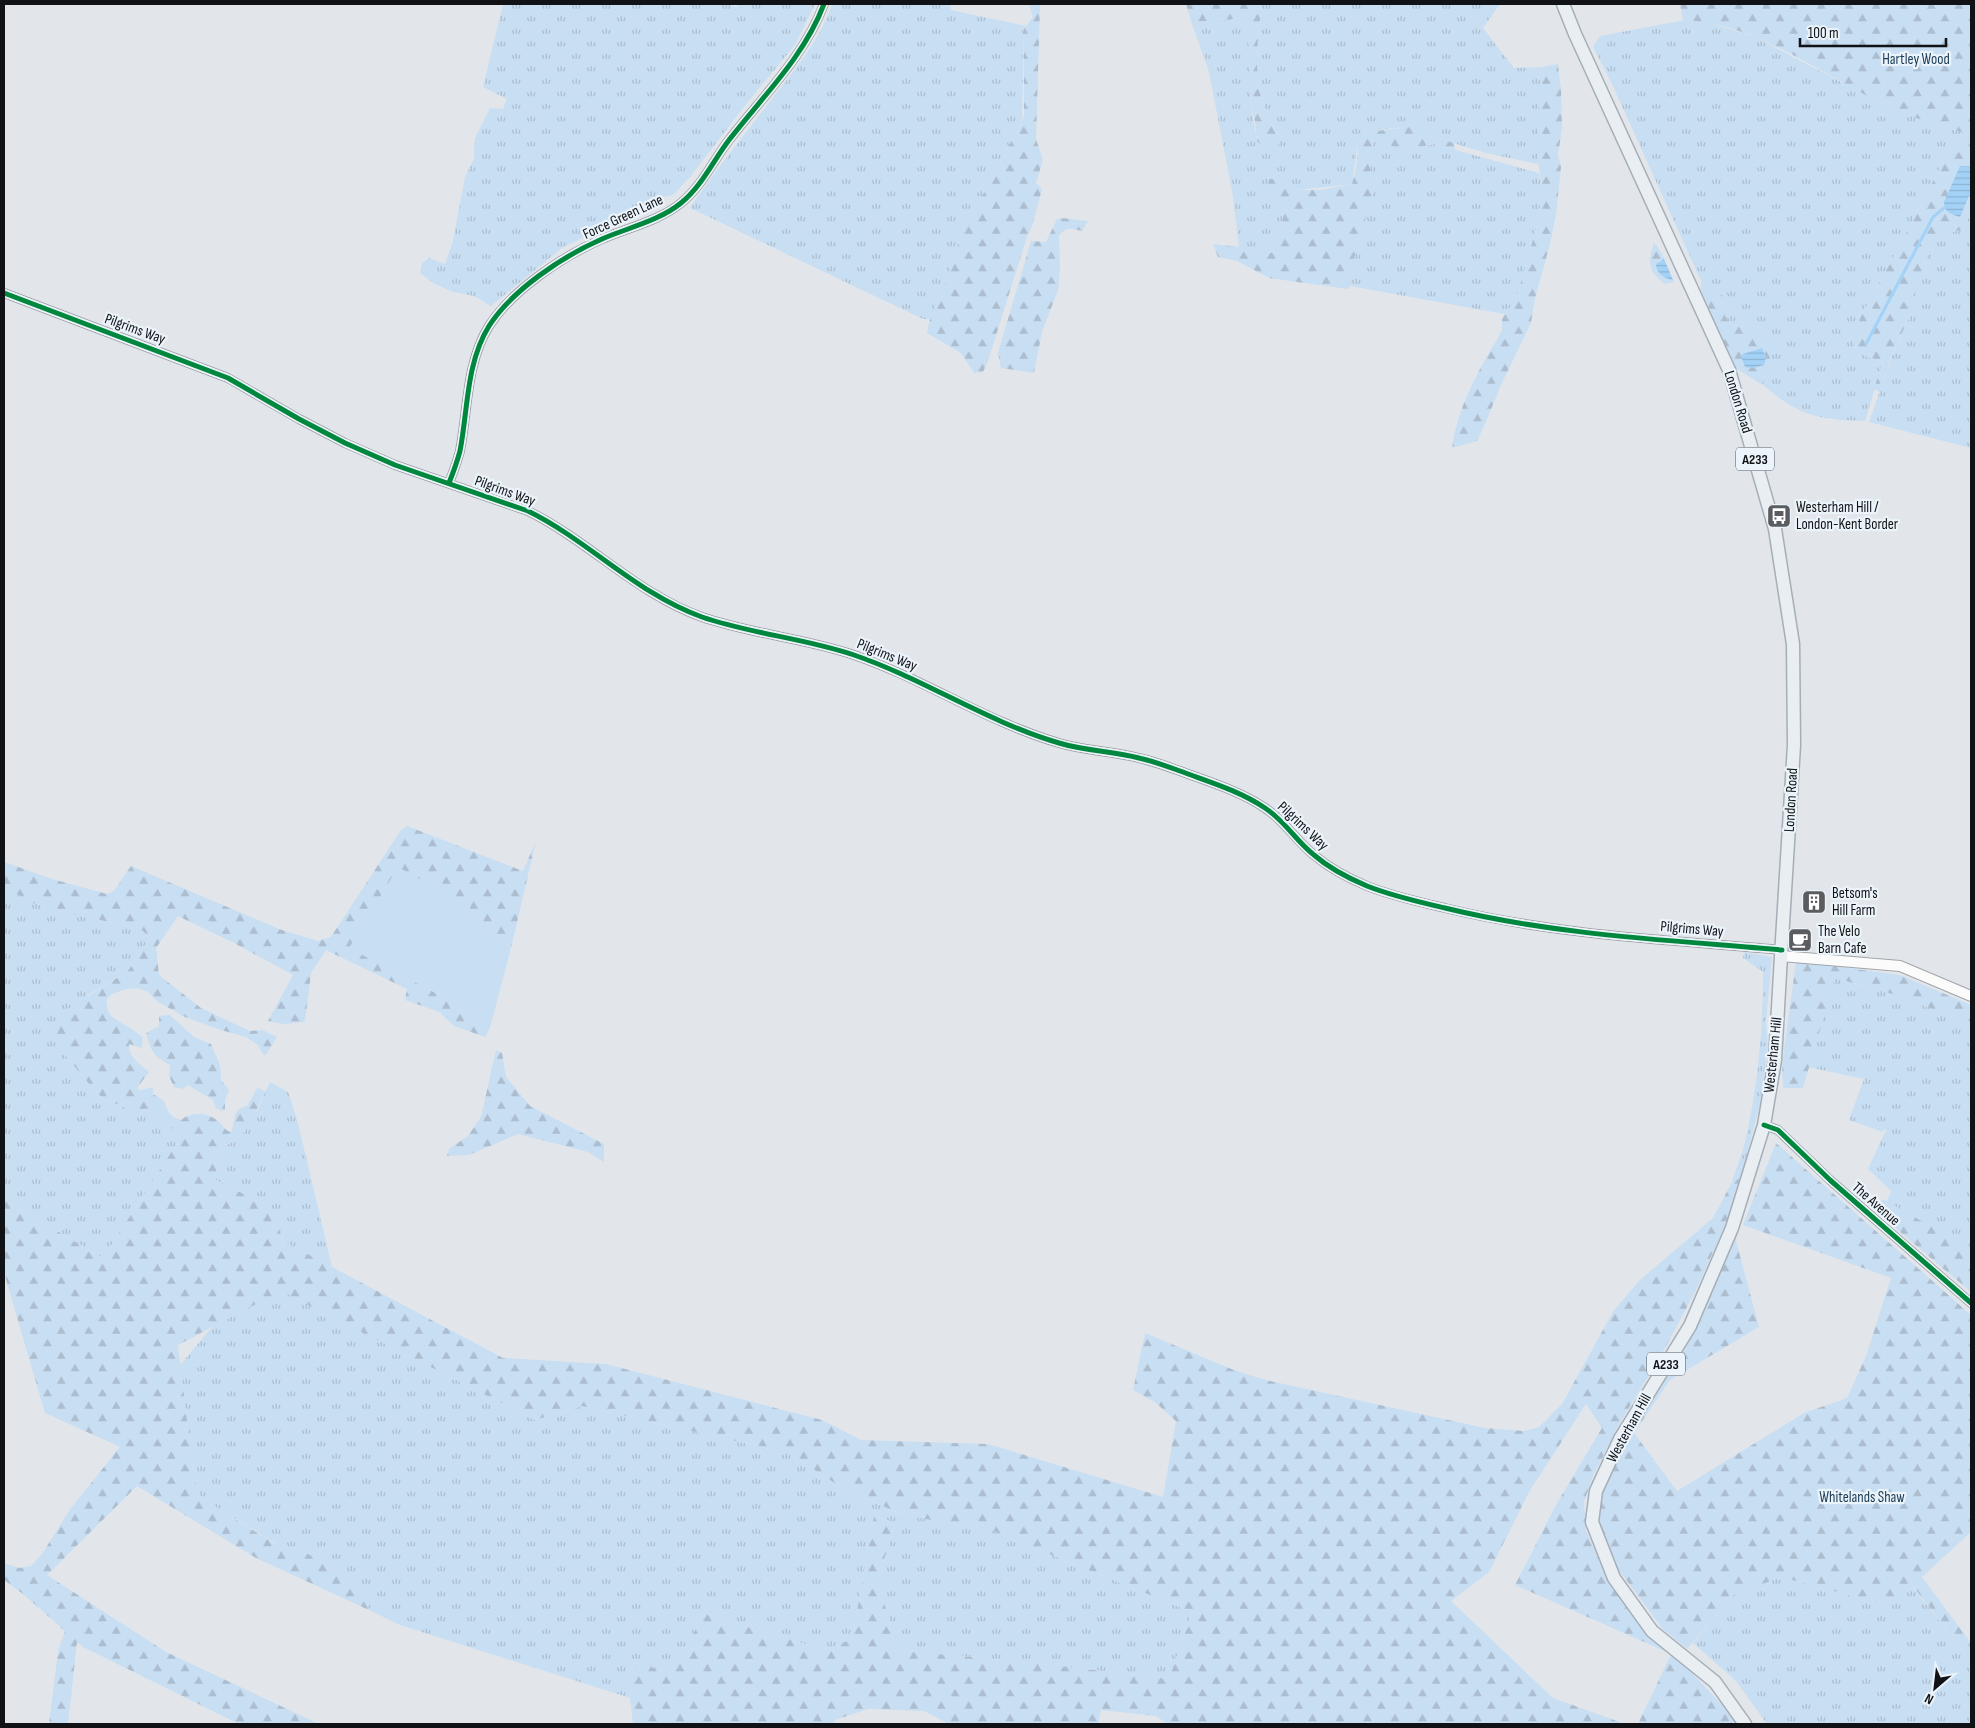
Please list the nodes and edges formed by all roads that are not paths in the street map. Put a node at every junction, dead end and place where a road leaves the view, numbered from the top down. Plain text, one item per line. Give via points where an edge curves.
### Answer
1 (824, 4) edge
2 (1563, 4) edge
3 (4, 293) edge
4 (449, 483) junction
5 (1781, 953) junction
6 (1971, 996) edge
7 (1764, 1126) junction
8 (1971, 1303) edge
9 (1745, 1724) edge

1 - 4 street, Force Green Lane via 804,46 681,204 570,256 519,293 490,326 476,356 460,452
2 - 5 main road, London Road / A233 via 1729,370 1775,529 1793,644 1794,745
3 - 4 street, Pilgrims Way via 228,378 345,443 395,465
4 - 5 street, Pilgrims Way via 548,521 661,598 702,616 851,654 903,674 1014,727 1062,744 1139,758 1236,792 1274,814 1313,854 1338,872 1402,898 1492,919 1562,930
5 - 6 street, Pilgrims Way via 1900,966
5 - 7 main road, Westerham Hill / A233 via 1775,1060
7 - 8 street, The Avenue via 1778,1130 1830,1180
7 - 9 main road, Westerham Hill / A233 via 1732,1228 1690,1326 1620,1439 1596,1491 1592,1522 1614,1578 1652,1631 1715,1682

